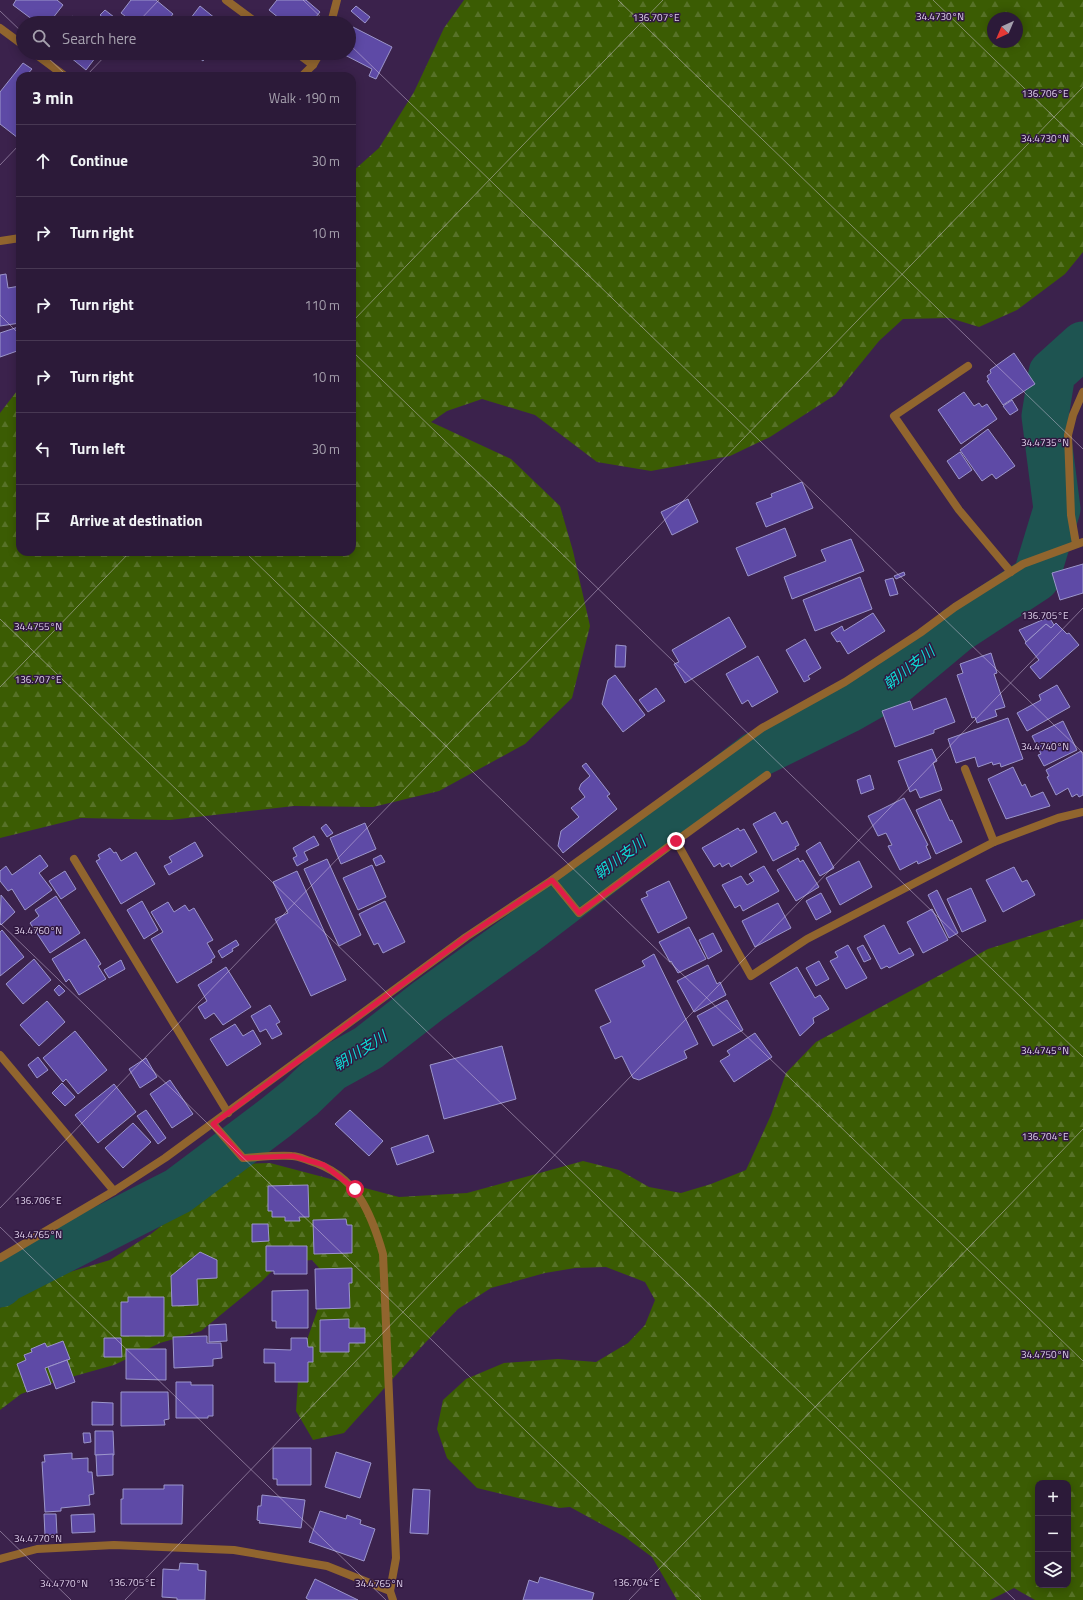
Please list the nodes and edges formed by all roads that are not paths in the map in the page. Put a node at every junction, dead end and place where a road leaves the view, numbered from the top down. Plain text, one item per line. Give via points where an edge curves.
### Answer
1 (226, 0) edge
2 (337, 0) edge
3 (248, 16) edge
4 (333, 16) edge
5 (0, 28) edge
6 (16, 40) edge
7 (43, 60) edge
8 (306, 60) edge
9 (316, 60) edge
10 (313, 65) junction
11 (60, 72) edge
12 (306, 72) edge
13 (16, 239) edge
14 (0, 241) edge
15 (968, 366) dead end
16 (1083, 392) edge
17 (1079, 543) edge
18 (1011, 572) junction
19 (965, 769) dead end
20 (767, 775) dead end
21 (1083, 812) edge
22 (676, 841) junction
23 (994, 842) junction
24 (74, 859) dead end
25 (552, 880) junction
26 (0, 1055) edge
27 (228, 1113) junction
28 (213, 1124) junction
29 (114, 1191) junction
30 (0, 1258) edge
31 (0, 1559) edge
32 (390, 1591) junction
33 (393, 1600) edge

1 - 3 street
2 - 4 street
5 - 6 street
7 - 11 street
8 - 10 street
9 - 10 street
10 - 12 street
13 - 14 street
15 - 18 street via 894,416 959,510
16 - 17 street via 1068,435 1071,515
17 - 18 street via 1024,564
18 - 25 street via 845,682 762,728
19 - 23 street
20 - 22 street
21 - 23 street via 1058,818
22 - 23 street via 751,976 807,939
22 - 25 street via 579,913
24 - 27 street
25 - 27 street via 466,937
26 - 29 street
27 - 28 street
28 - 29 street
28 - 32 street via 243,1158 293,1156 324,1165 355,1189 377,1233 383,1254 396,1558
29 - 30 street
31 - 32 street via 37,1549 114,1545 234,1550 327,1566
32 - 33 street

